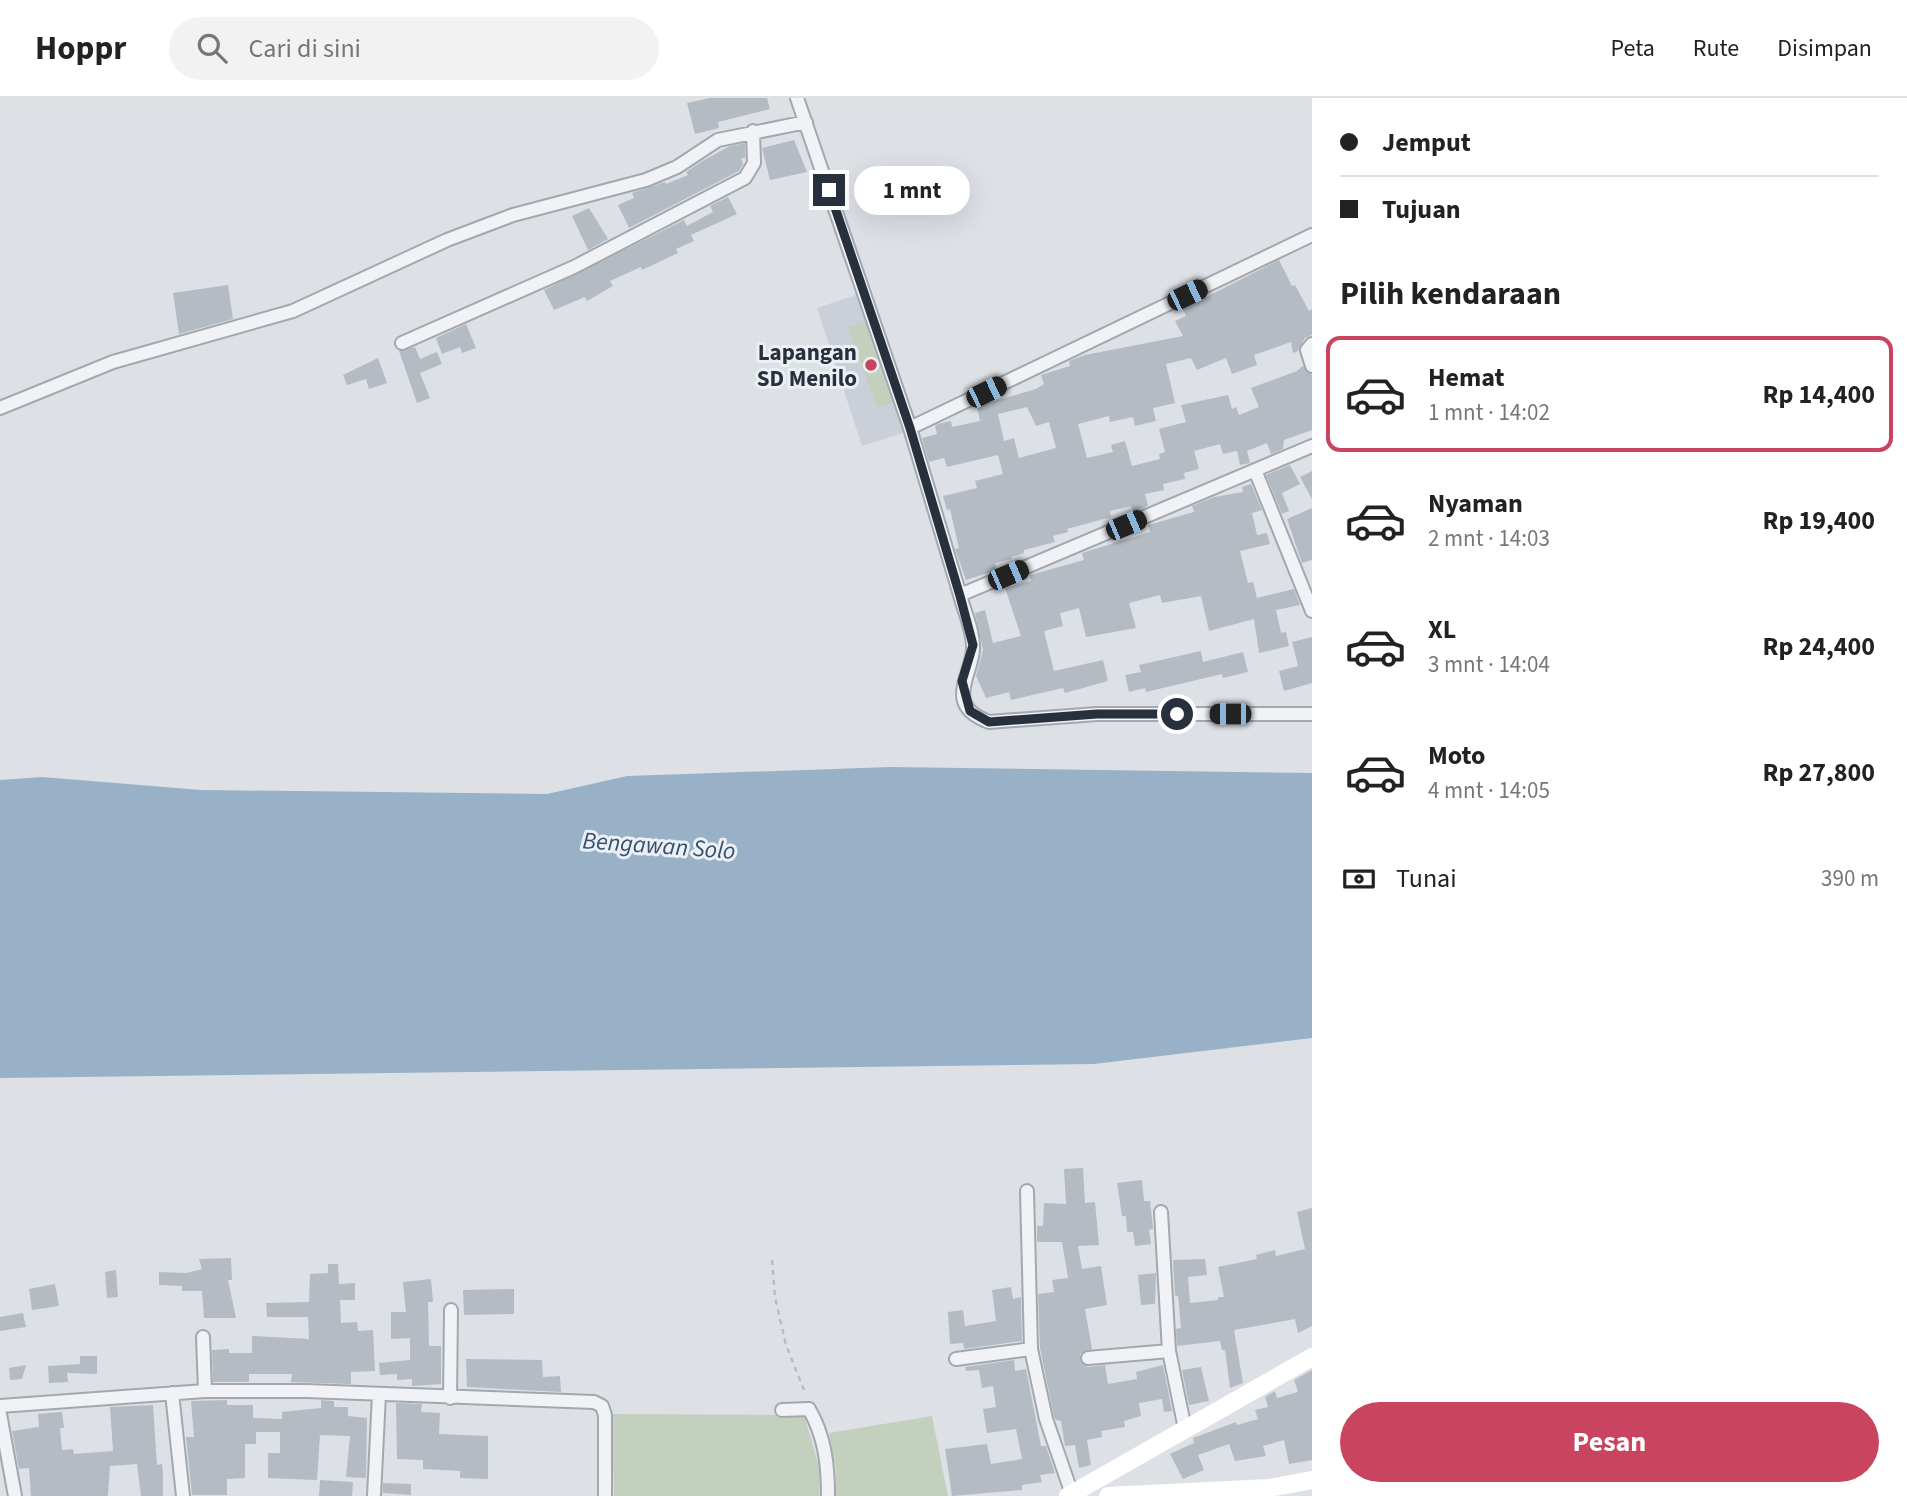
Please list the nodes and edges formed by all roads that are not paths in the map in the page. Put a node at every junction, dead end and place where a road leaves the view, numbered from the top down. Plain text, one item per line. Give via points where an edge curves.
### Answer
1 (797, 98) edge
2 (806, 122) junction
3 (753, 131) junction
4 (1312, 235) edge
5 (402, 343) dead end
6 (1312, 344) edge
7 (1312, 366) edge
8 (0, 408) edge
9 (910, 428) junction
10 (1312, 446) edge
11 (1255, 470) junction
12 (960, 596) junction
13 (1312, 611) edge
14 (1312, 714) edge
15 (1027, 1191) dead end
16 (1161, 1212) dead end
17 (451, 1310) dead end
18 (203, 1337) dead end
19 (1031, 1349) junction
20 (1169, 1351) junction
21 (1312, 1357) edge
22 (1088, 1358) dead end
23 (956, 1359) dead end
24 (205, 1391) junction
25 (172, 1392) junction
26 (379, 1394) junction
27 (450, 1398) junction
28 (0, 1406) edge
29 (782, 1410) dead end
30 (0, 1413) edge
31 (1185, 1429) junction
32 (1122, 1465) junction
33 (1312, 1480) edge
34 (1070, 1495) edge
35 (1129, 1495) edge
36 (1170, 1495) edge
37 (15, 1496) edge
38 (183, 1496) edge
39 (374, 1496) edge
40 (606, 1496) edge
41 (828, 1496) edge
42 (1108, 1496) edge

1 - 2 street
2 - 3 street
2 - 9 street
3 - 5 street via 754,163 745,178 574,267
3 - 8 street via 718,140 677,167 646,180 559,201 447,240 293,311 113,362
4 - 9 street
6 - 7 street via 1307,350
9 - 12 street
10 - 11 street
11 - 12 street
11 - 13 street
12 - 14 street via 973,650 962,681 964,697 976,717 989,722 1097,714
15 - 19 street
16 - 20 street
17 - 27 street
18 - 24 street
19 - 23 street
19 - 34 street via 1043,1409
20 - 22 street
20 - 31 street
21 - 31 main road
24 - 25 street
24 - 26 street
25 - 28 street
25 - 38 street
26 - 27 street
26 - 39 street
27 - 40 street via 594,1402 602,1406
29 - 41 street via 809,1409 820,1428 828,1464
30 - 37 street
31 - 32 main road
32 - 34 main road
32 - 35 main road via 1110,1479 1115,1489
33 - 36 main road
35 - 36 main road
35 - 42 main road

